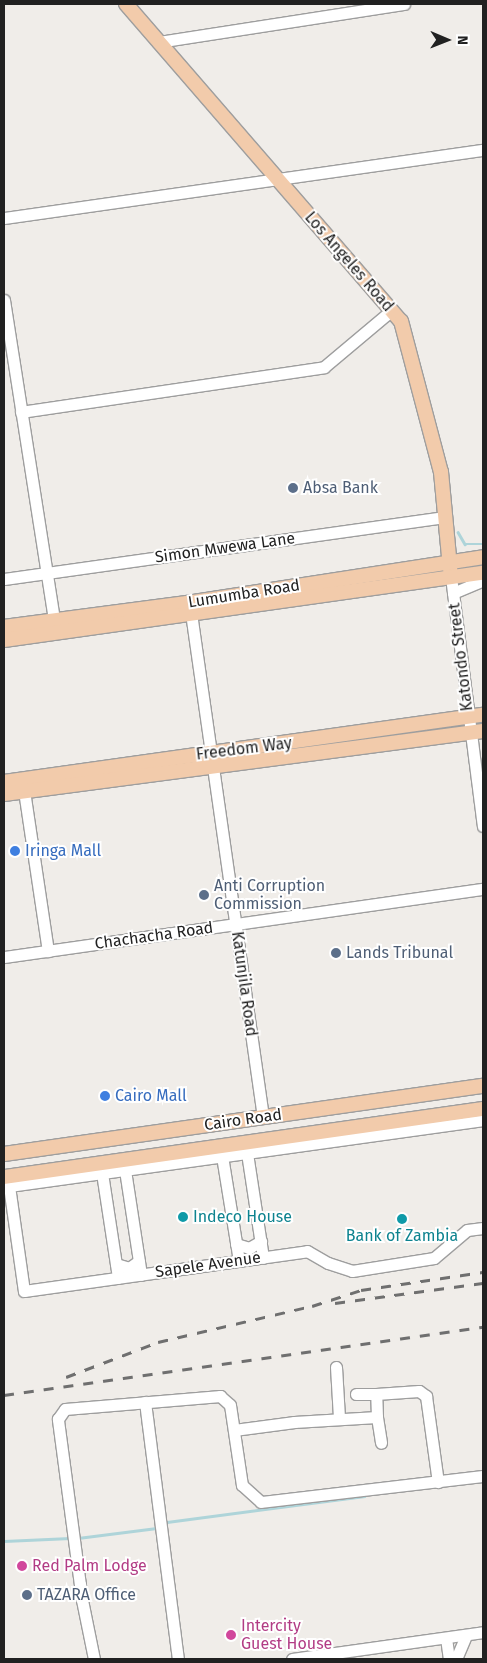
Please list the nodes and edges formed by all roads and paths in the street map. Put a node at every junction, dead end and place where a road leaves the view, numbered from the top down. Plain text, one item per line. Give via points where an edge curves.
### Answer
1 (126, 4) edge
2 (404, 4) edge
3 (158, 42) junction
4 (483, 150) edge
5 (274, 178) junction
6 (4, 218) edge
7 (4, 300) edge
8 (392, 310) junction
9 (21, 412) junction
10 (445, 517) junction
11 (483, 557) edge
12 (450, 561) junction
13 (46, 573) junction
14 (483, 573) edge
15 (451, 577) junction
16 (4, 579) edge
17 (483, 580) edge
18 (453, 593) junction
19 (191, 613) junction
20 (54, 620) junction
21 (4, 627) edge
22 (4, 640) edge
23 (483, 715) edge
24 (468, 717) junction
25 (477, 732) edge
26 (212, 760) junction
27 (4, 782) edge
28 (23, 785) junction
29 (4, 794) edge
30 (483, 826) edge
31 (483, 889) edge
32 (236, 924) junction
33 (48, 951) junction
34 (4, 957) edge
35 (483, 1086) edge
36 (393, 1099) junction
37 (372, 1102) junction
38 (483, 1109) edge
39 (263, 1117) junction
40 (467, 1117) junction
41 (483, 1120) edge
42 (396, 1122) junction
43 (375, 1125) junction
44 (349, 1134) junction
45 (113, 1138) junction
46 (92, 1142) junction
47 (247, 1153) junction
48 (4, 1154) edge
49 (192, 1156) junction
50 (222, 1156) junction
51 (121, 1166) junction
52 (99, 1169) junction
53 (6, 1182) edge
54 (483, 1228) edge
55 (261, 1241) junction
56 (236, 1244) junction
57 (263, 1258) junction
58 (139, 1261) junction
59 (239, 1261) junction
60 (116, 1264) junction
61 (142, 1275) junction
62 (118, 1278) junction
63 (336, 1367) dead end
64 (356, 1394) dead end
65 (376, 1394) junction
66 (145, 1402) junction
67 (377, 1417) junction
68 (339, 1418) junction
69 (234, 1430) junction
70 (381, 1443) dead end
71 (483, 1476) edge
72 (438, 1482) junction
73 (483, 1632) edge
74 (466, 1635) junction
75 (446, 1638) junction
76 (94, 1659) edge
77 (178, 1659) edge
78 (292, 1659) edge
79 (449, 1659) edge
80 (456, 1659) edge

1 - 3 main road, Los Angeles Road
2 - 3 street
3 - 5 main road, Los Angeles Road
4 - 5 street
5 - 6 street
5 - 8 main road, Los Angeles Road
7 - 9 street
8 - 9 street via 324,367
8 - 10 main road, Los Angeles Road via 403,325 422,392 441,472
9 - 13 street
10 - 12 main road, Los Angeles Road
10 - 13 street, Simon Mwewa Lane
11 - 12 main road, Lumumba Road
12 - 15 main road, Los Angeles Road
12 - 20 main road, Lumumba Road
13 - 16 street, Simon Mwewa Lane
13 - 20 street
14 - 15 main road, Lumumba Road
15 - 18 street, Katondo Street
15 - 19 main road, Lumumba Road
17 - 18 street
18 - 24 street, Katondo Street
19 - 22 main road, Lumumba Road
19 - 26 street, Katunjila Road
20 - 21 main road, Lumumba Road
23 - 24 main road, Freedom Way
24 - 25 street, Katondo Street
24 - 26 main road, Freedom Way
25 - 26 main road, Freedom Way
25 - 30 street, Katondo Street
26 - 28 main road, Freedom Way
26 - 32 street, Katunjila Road
27 - 28 main road, Freedom Way
28 - 29 main road, Freedom Way
28 - 33 street
31 - 32 street, Chachacha Road
32 - 33 street, Chachacha Road
32 - 39 street, Katunjila Road
33 - 34 street, Chachacha Road
35 - 36 main road, Cairo Road
36 - 37 main road, Cairo Road
36 - 42 main road via 389,1112
37 - 39 main road, Cairo Road
37 - 43 main road via 380,1113
38 - 40 main road, Cairo Road
39 - 45 main road, Cairo Road
40 - 41 street
40 - 42 main road, Cairo Road
40 - 44 street
42 - 43 main road, Cairo Road
43 - 44 main road, Cairo Road
44 - 47 street
44 - 49 main road, Cairo Road
45 - 46 main road, Cairo Road
45 - 51 main road via 109,1151
46 - 48 main road, Cairo Road
46 - 52 main road via 100,1153
47 - 50 street
47 - 55 street
49 - 50 street
49 - 51 main road, Cairo Road
50 - 56 street
51 - 52 main road, Cairo Road
51 - 58 street
52 - 53 main road, Cairo Road
52 - 60 street
53 - 62 street, Sapele Avenue via 24,1291
54 - 57 street, Sapele Avenue via 467,1230 434,1258 352,1271 307,1251
55 - 56 street via 249,1248
55 - 57 street
56 - 59 street
57 - 59 street, Sapele Avenue
58 - 60 street via 129,1268
58 - 61 street
59 - 61 street, Sapele Avenue
60 - 62 street
61 - 62 street, Sapele Avenue
63 - 68 street
64 - 65 street
65 - 67 street
65 - 72 street via 419,1391 426,1396
66 - 69 street via 220,1396 230,1404
66 - 76 street via 65,1410 58,1419 82,1600
66 - 77 street
67 - 68 street
67 - 70 street
68 - 69 street
69 - 72 street via 242,1486 261,1502
71 - 72 street
73 - 74 street
74 - 75 street
74 - 80 street
75 - 78 street
75 - 79 street

